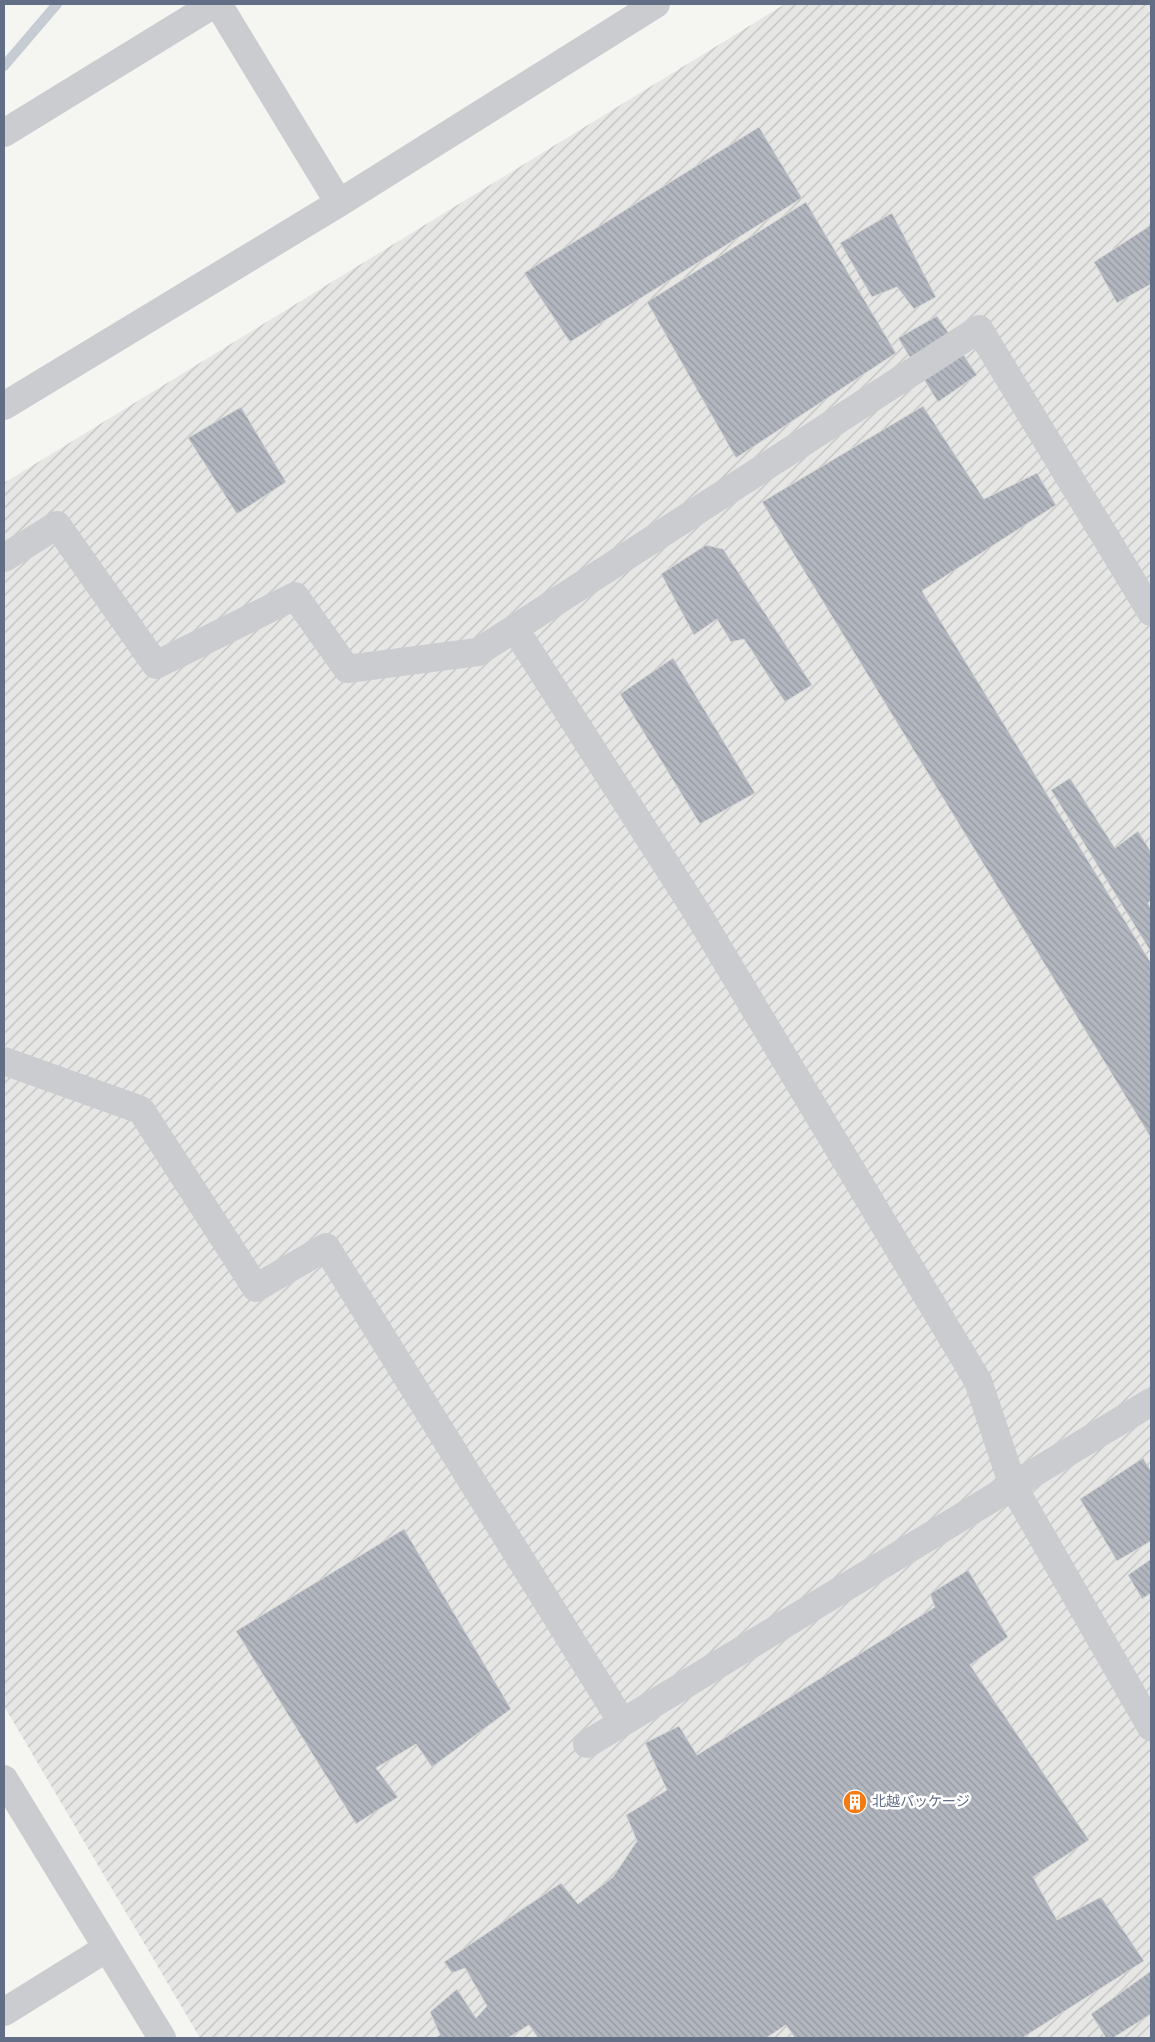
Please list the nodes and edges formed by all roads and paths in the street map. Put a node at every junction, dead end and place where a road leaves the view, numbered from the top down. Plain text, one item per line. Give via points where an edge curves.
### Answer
1 (214, 4) edge
2 (218, 4) edge
3 (656, 4) edge
4 (4, 133) edge
5 (340, 203) junction
6 (4, 406) edge
7 (4, 558) edge
8 (1151, 612) edge
9 (515, 629) junction
10 (4, 1061) edge
11 (1151, 1402) edge
12 (1013, 1486) junction
13 (622, 1722) junction
14 (1151, 1727) edge
15 (587, 1744) dead end
16 (4, 1779) edge
17 (107, 1948) junction
18 (4, 2012) edge
19 (162, 2038) edge

1 - 4 street
2 - 5 street
3 - 5 street
5 - 6 street
7 - 9 street via 57,525 156,665 295,596 347,669 478,652
8 - 9 street via 979,329
9 - 12 street via 696,911 978,1381
10 - 13 street via 141,1110 256,1288 326,1247
11 - 12 street
12 - 13 street
12 - 14 street
13 - 15 street
16 - 17 street
17 - 18 street
17 - 19 street

